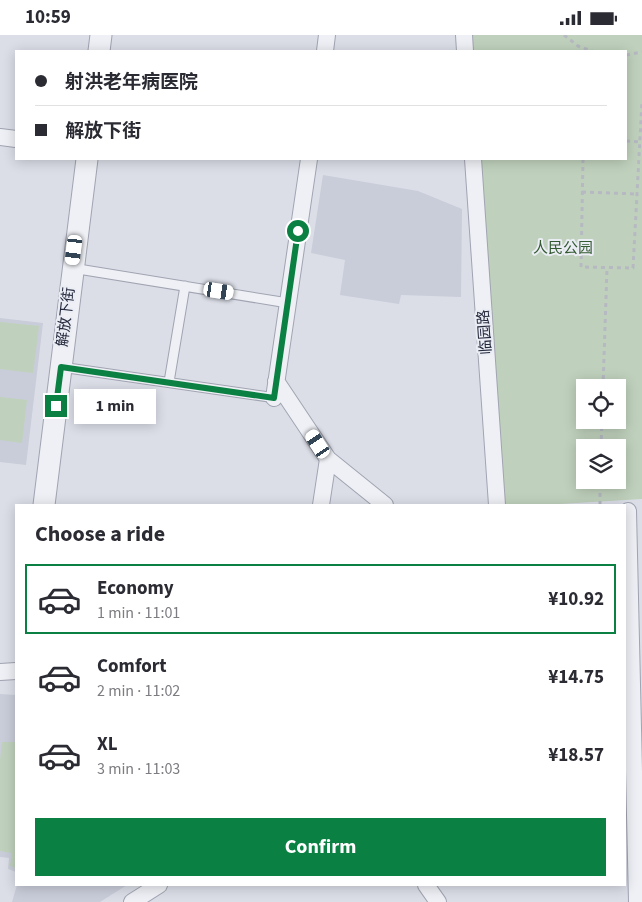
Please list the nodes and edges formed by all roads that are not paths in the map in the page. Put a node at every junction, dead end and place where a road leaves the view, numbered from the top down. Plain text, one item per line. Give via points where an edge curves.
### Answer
1 (101, 35) edge
2 (327, 35) edge
3 (464, 35) edge
4 (99, 50) edge
5 (325, 50) edge
6 (465, 50) edge
7 (0, 137) edge
8 (15, 139) edge
9 (87, 160) edge
10 (309, 160) edge
11 (473, 160) edge
12 (72, 268) junction
13 (185, 286) junction
14 (288, 303) junction
15 (61, 367) junction
16 (170, 382) junction
17 (281, 399) junction
18 (328, 459) junction
19 (44, 504) edge
20 (320, 504) edge
21 (384, 504) edge
22 (497, 504) edge
23 (632, 510) edge
24 (15, 671) edge
25 (0, 672) edge
26 (629, 723) edge
27 (157, 886) edge
28 (427, 886) edge
29 (132, 902) edge
30 (438, 902) edge
31 (637, 902) edge

1 - 4 street
2 - 5 street
3 - 6 street
7 - 8 street
9 - 12 street, 解放下街
10 - 14 street
11 - 22 street, 临园路
12 - 13 lane
12 - 15 street, 解放下街
13 - 14 lane
13 - 16 lane
14 - 17 street via 276,381
15 - 16 lane
15 - 19 street, 解放下街
16 - 17 lane
17 - 18 street
18 - 20 street
18 - 21 street
23 - 26 street
24 - 25 street
26 - 31 street
27 - 29 street
28 - 30 street

